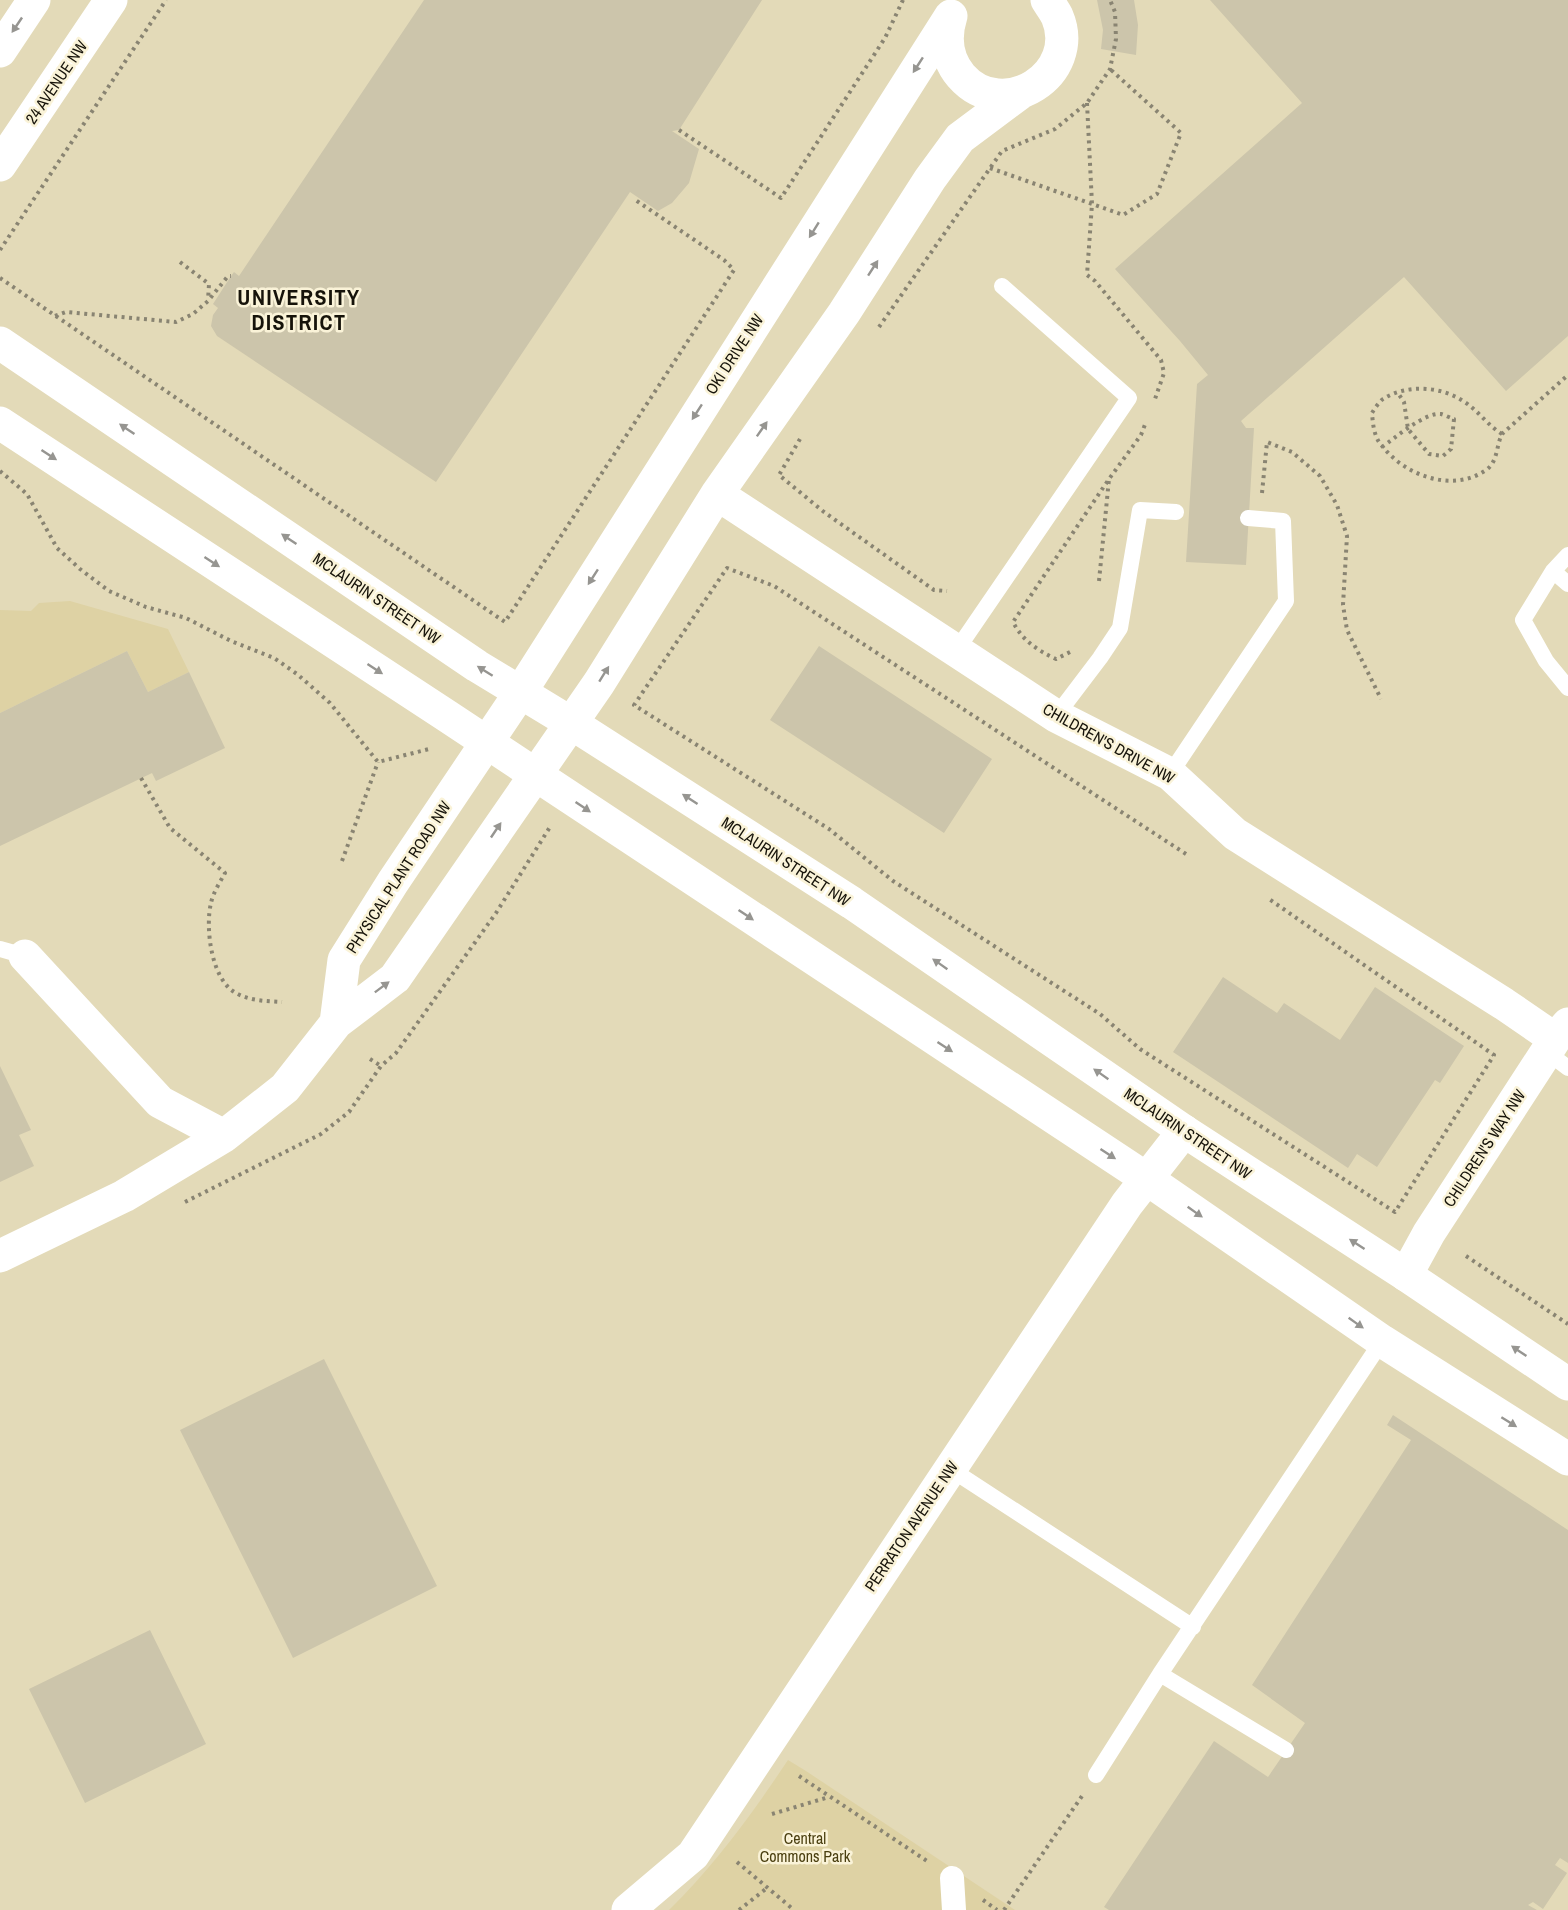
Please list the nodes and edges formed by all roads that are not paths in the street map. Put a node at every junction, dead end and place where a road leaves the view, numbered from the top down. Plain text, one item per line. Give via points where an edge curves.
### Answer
1 (34, 0) edge
2 (111, 0) edge
3 (1047, 0) edge
4 (955, 8) edge
5 (0, 51) edge
6 (1019, 94) junction
7 (0, 165) edge
8 (1002, 286) dead end
9 (0, 343) edge
10 (0, 423) edge
11 (717, 494) junction
12 (1176, 512) dead end
13 (1254, 519) road end
14 (1568, 555) edge
15 (1553, 571) junction
16 (1568, 584) edge
17 (956, 651) junction
18 (1568, 688) edge
19 (520, 693) junction
20 (1056, 716) junction
21 (571, 723) junction
22 (487, 742) junction
23 (535, 774) junction
24 (1170, 774) junction
25 (12, 952) edge
26 (336, 1023) junction
27 (1559, 1046) edge
28 (1184, 1131) junction
29 (224, 1136) junction
30 (1147, 1179) junction
31 (0, 1257) edge
32 (1406, 1275) junction
33 (1382, 1341) junction
34 (1568, 1384) edge
35 (1568, 1459) edge
36 (949, 1468) junction
37 (1193, 1627) junction
38 (1160, 1674) junction
39 (1286, 1750) dead end
40 (1096, 1775) road end
41 (952, 1878) road end
42 (628, 1910) edge
43 (954, 1910) edge

1 -> 5 street
2 - 7 street, 24 AVENUE NW
3 - 6 street via 1057,16 1059,54 1050,72
4 - 6 street via 946,35 955,69 982,91 999,96
4 -> 19 street, OKI DRIVE NW
11 -> 6 street via 960,138
8 - 17 lane via 1129,398
19 -> 9 street, MCLAURIN STREET NW
10 -> 22 street
11 - 17 street, CHILDREN'S DRIVE NW
21 -> 11 street
12 - 20 lane via 1140,510 1120,628
13 - 24 lane via 1283,521 1286,601
14 - 15 lane
15 - 16 lane
15 - 18 lane via 1522,620 1545,662
17 - 20 street, CHILDREN'S DRIVE NW
19 - 21 street, MCLAURIN STREET NW
19 - 22 street, OKI DRIVE NW
20 - 24 street, CHILDREN'S DRIVE NW
21 - 23 street
28 -> 21 street, MCLAURIN STREET NW via 852,903
22 - 23 street
22 - 26 street, PHYSICAL PLANT ROAD NW via 344,960
26 -> 23 street via 395,978
23 -> 30 street
24 - 27 street, CHILDREN'S DRIVE NW via 1235,834 1511,1009
25 - 29 street via 160,1102
26 - 29 street via 285,1088
27 - 32 street, CHILDREN'S WAY NW via 1429,1233
28 - 30 street, PERRATON AVENUE NW
32 -> 28 street, MCLAURIN STREET NW
29 - 31 street via 124,1196
30 -> 33 street
30 - 36 street, PERRATON AVENUE NW via 1126,1204
34 -> 32 street, MCLAURIN STREET NW
33 -> 35 street
33 - 37 lane
36 - 37 lane
36 - 42 street, PERRATON AVENUE NW via 693,1855
37 - 38 lane
38 - 39 lane
38 - 40 lane
41 - 43 street

